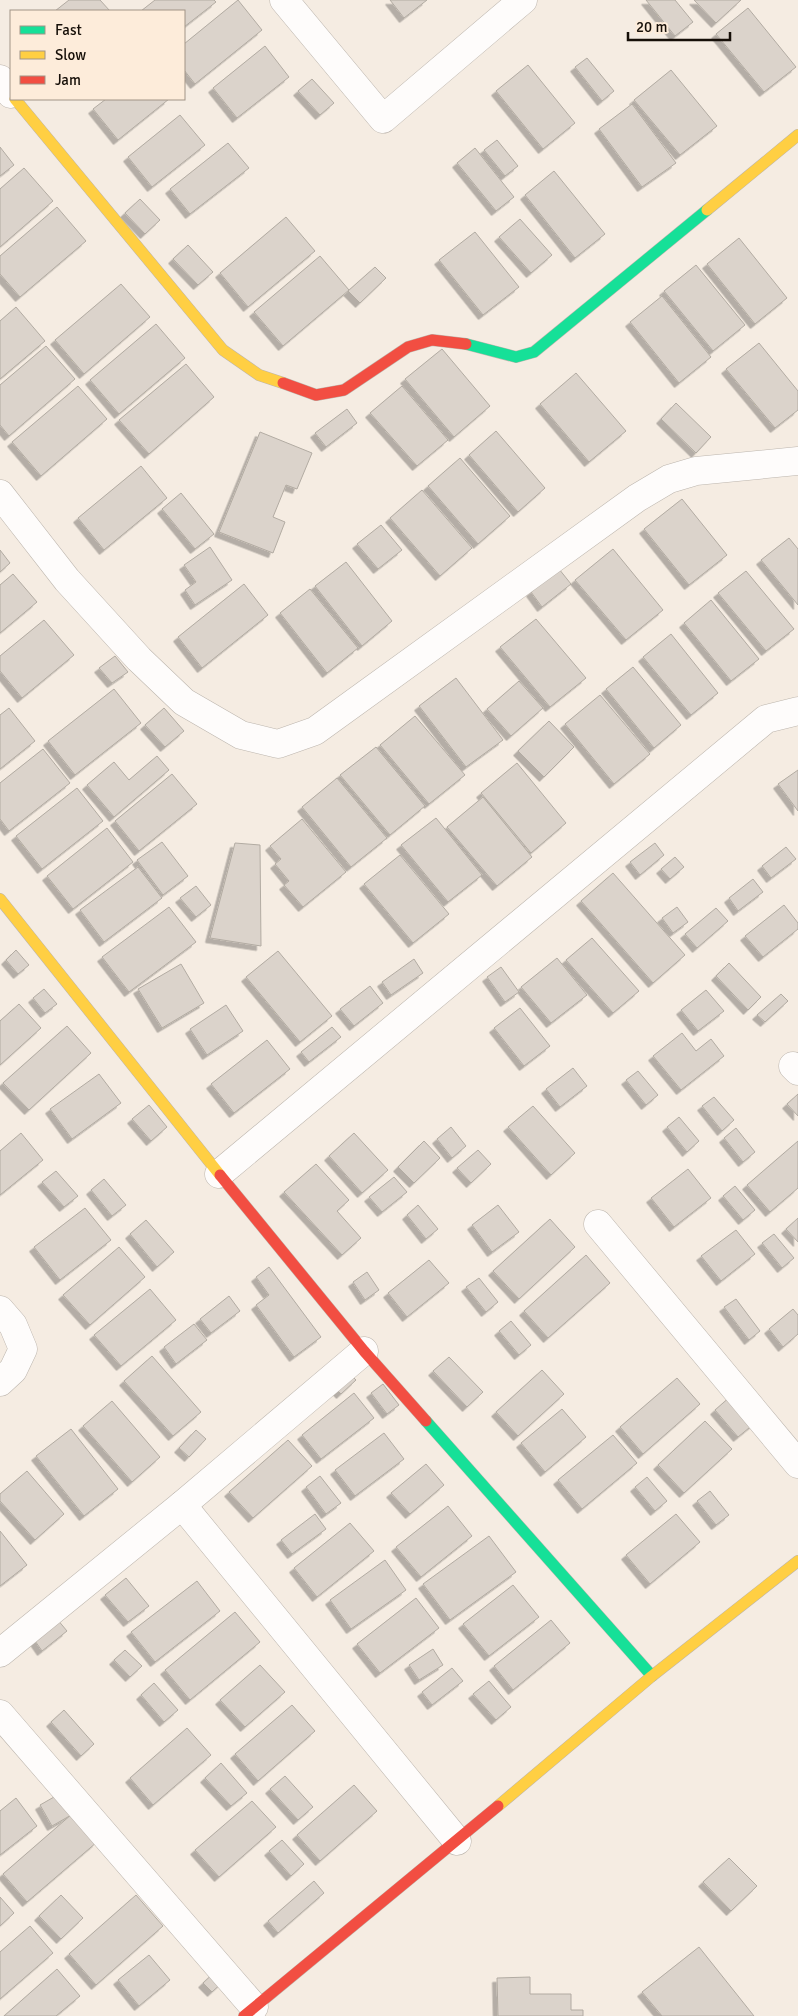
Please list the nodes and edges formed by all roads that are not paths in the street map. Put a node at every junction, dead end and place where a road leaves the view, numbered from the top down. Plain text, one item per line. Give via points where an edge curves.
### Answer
1 (284, 0) edge
2 (523, 0) edge
3 (0, 79) edge
4 (10, 93) edge
5 (16, 100) edge
6 (798, 135) edge
7 (798, 461) edge
8 (0, 494) edge
9 (798, 711) edge
10 (0, 899) edge
11 (219, 1174) junction
12 (598, 1224) dead end
13 (0, 1310) edge
14 (364, 1351) junction
15 (0, 1382) edge
16 (798, 1464) edge
17 (182, 1505) junction
18 (798, 1561) edge
19 (0, 1653) edge
20 (652, 1676) junction
21 (0, 1714) edge
22 (457, 1841) junction
23 (249, 2011) edge

1 - 2 street via 383,119
3 - 4 street
5 - 6 street via 223,350 259,376 316,395 344,390 408,347 432,340 457,342 516,357 534,352
7 - 8 street via 696,471 669,479 637,498 315,731 278,744 241,735 184,702 139,659 67,580
9 - 11 street via 766,720
10 - 11 street
11 - 14 street
12 - 16 street
13 - 15 street via 13,1325 23,1350 13,1370
14 - 17 street
14 - 20 street
17 - 19 street
17 - 22 street
18 - 20 street
20 - 22 street
21 - 23 street
22 - 23 street

